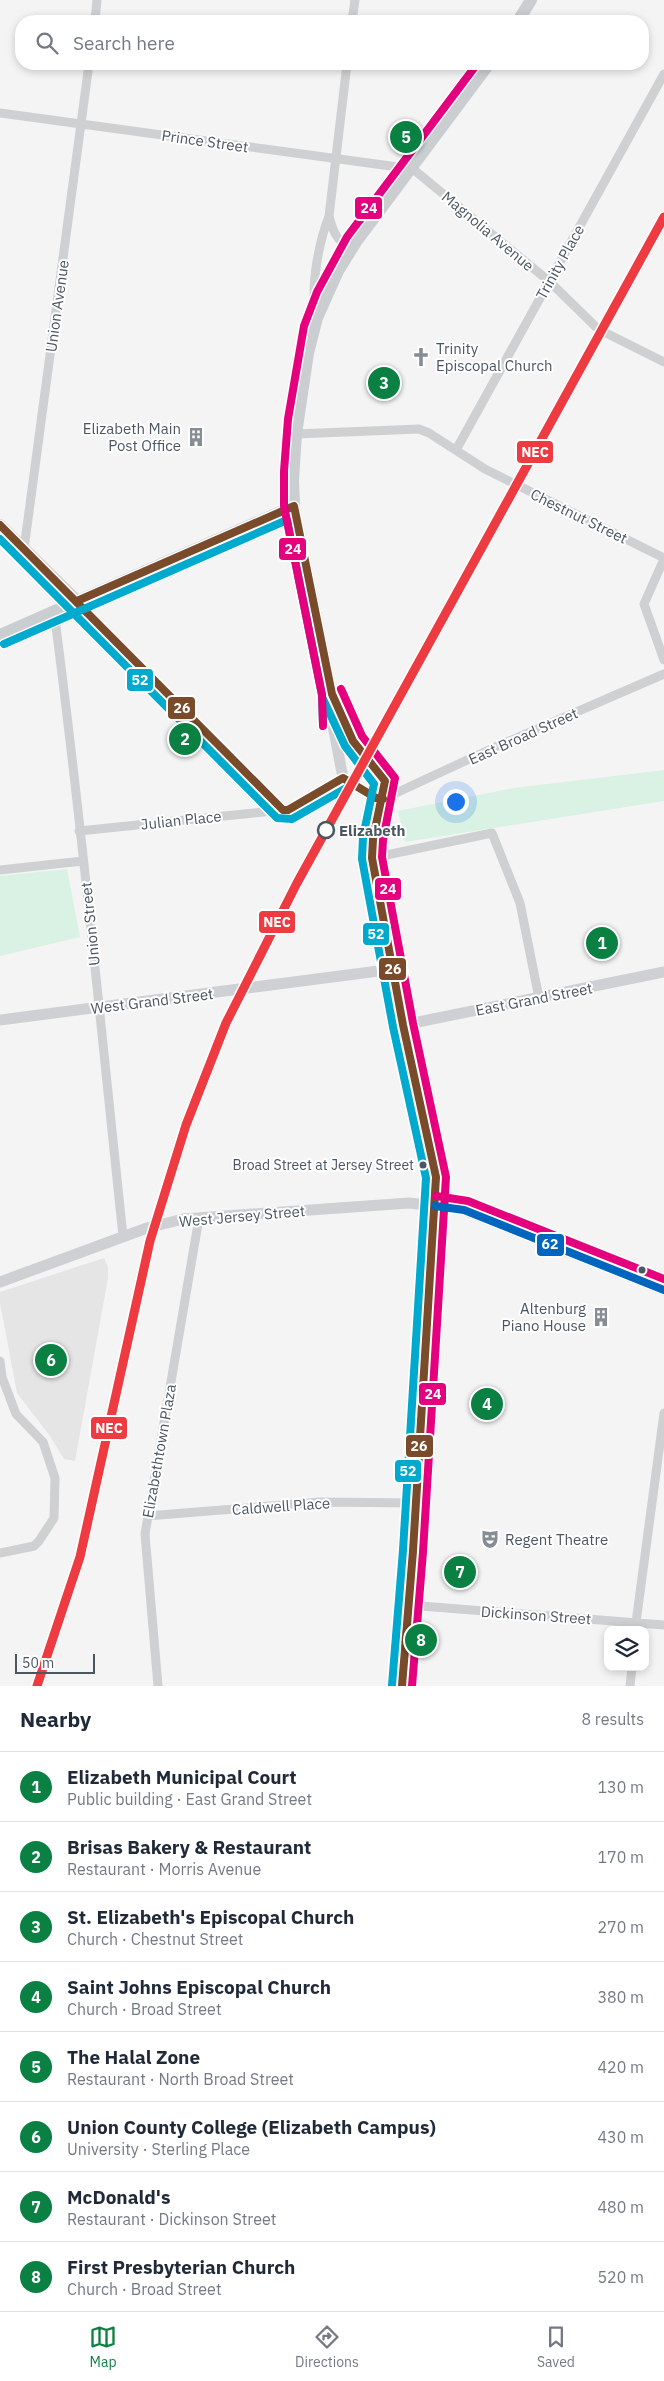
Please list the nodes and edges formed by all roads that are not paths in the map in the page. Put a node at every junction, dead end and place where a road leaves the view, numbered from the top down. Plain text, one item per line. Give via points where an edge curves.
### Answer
1 (97, 0) edge
2 (355, 0) edge
3 (531, 0) edge
4 (96, 15) edge
5 (353, 15) edge
6 (522, 15) edge
7 (88, 70) edge
8 (346, 70) edge
9 (484, 70) edge
10 (664, 74) edge
11 (0, 113) edge
12 (81, 125) junction
13 (336, 159) junction
14 (410, 168) junction
15 (330, 216) junction
16 (352, 249) junction
17 (550, 282) junction
18 (317, 318) junction
19 (664, 362) edge
20 (296, 434) junction
21 (456, 450) junction
22 (294, 506) junction
23 (0, 525) edge
24 (24, 549) junction
25 (664, 558) edge
26 (77, 600) junction
27 (54, 611) junction
28 (0, 635) edge
29 (664, 660) edge
30 (664, 674) edge
31 (332, 694) junction
32 (360, 752) tunnel mouth
33 (344, 779) joint
34 (385, 781) dead end
35 (379, 799) junction
36 (283, 810) junction
37 (378, 813) tunnel mouth
38 (79, 831) junction
39 (372, 844) tunnel mouth
40 (372, 858) junction
41 (83, 861) junction
42 (0, 870) edge
43 (394, 969) junction
44 (664, 972) edge
45 (539, 998) junction
46 (99, 1007) junction
47 (0, 1020) edge
48 (403, 1025) junction
49 (434, 1206) junction
50 (199, 1218) junction
51 (123, 1236) junction
52 (0, 1280) edge
53 (664, 1290) edge
54 (0, 1361) edge
55 (664, 1413) edge
56 (416, 1503) junction
57 (147, 1516) junction
58 (0, 1553) edge
59 (408, 1605) junction
60 (664, 1625) edge
61 (635, 1626) edge
62 (632, 1671) edge
63 (158, 1686) edge
64 (402, 1686) edge
65 (630, 1686) edge

1 - 4 street
2 - 5 street
3 - 6 main road
7 - 12 street, Union Avenue
8 - 13 street
9 - 14 main road
10 - 17 street, Trinity Place
11 - 12 street, Prince Street
12 - 13 street, Prince Street
12 - 24 street, Union Avenue
13 - 14 street, Prince Street
13 - 15 street
14 - 16 main road
14 - 17 street, Magnolia Avenue
15 - 16 street via 333,232 341,244
15 - 18 street via 322,234 314,295
16 - 18 main road via 338,271
17 - 19 street, Magnolia Avenue via 598,329
17 - 21 street, Trinity Place
18 - 20 main road
20 - 21 street, Chestnut Street via 419,429
20 - 22 main road
21 - 25 street, Chestnut Street via 485,469
22 - 26 main road
22 - 31 street
23 - 24 main road
24 - 26 main road
25 - 29 street via 644,604
26 - 27 main road
26 - 36 street
27 - 28 main road
27 - 38 street, Union Street
30 - 35 street, East Broad Street
31 - 32 street
31 - 33 street via 331,715
33 - 36 street, Julian Place
34 - 35 street
35 - 37 street
36 - 38 street, Julian Place
38 - 41 street, Union Street
39 - 40 street
40 - 43 street
40 - 45 street via 492,832 520,903
41 - 42 street
41 - 46 street, Union Street
43 - 46 street, West Grand Street
43 - 48 street
44 - 45 street, East Grand Street
45 - 48 street, East Grand Street
46 - 47 street, West Grand Street
46 - 51 street, Union Street
48 - 49 street via 436,1177
49 - 50 street, West Jersey Street via 409,1202
49 - 53 street, West Jersey Street via 464,1210
49 - 56 street
50 - 51 street, West Jersey Street via 183,1219
50 - 57 street, Elizabethtown Plaza
51 - 52 street, West Jersey Street
54 - 58 street via 2,1377 16,1414 43,1442 55,1478 54,1518 37,1544
55 - 61 street
56 - 57 street, Caldwell Place via 320,1502
56 - 59 street
57 - 63 street, Elizabethtown Plaza via 145,1534
59 - 61 street, Dickinson Street
59 - 64 street
60 - 61 street, Dickinson Street
62 - 65 street

